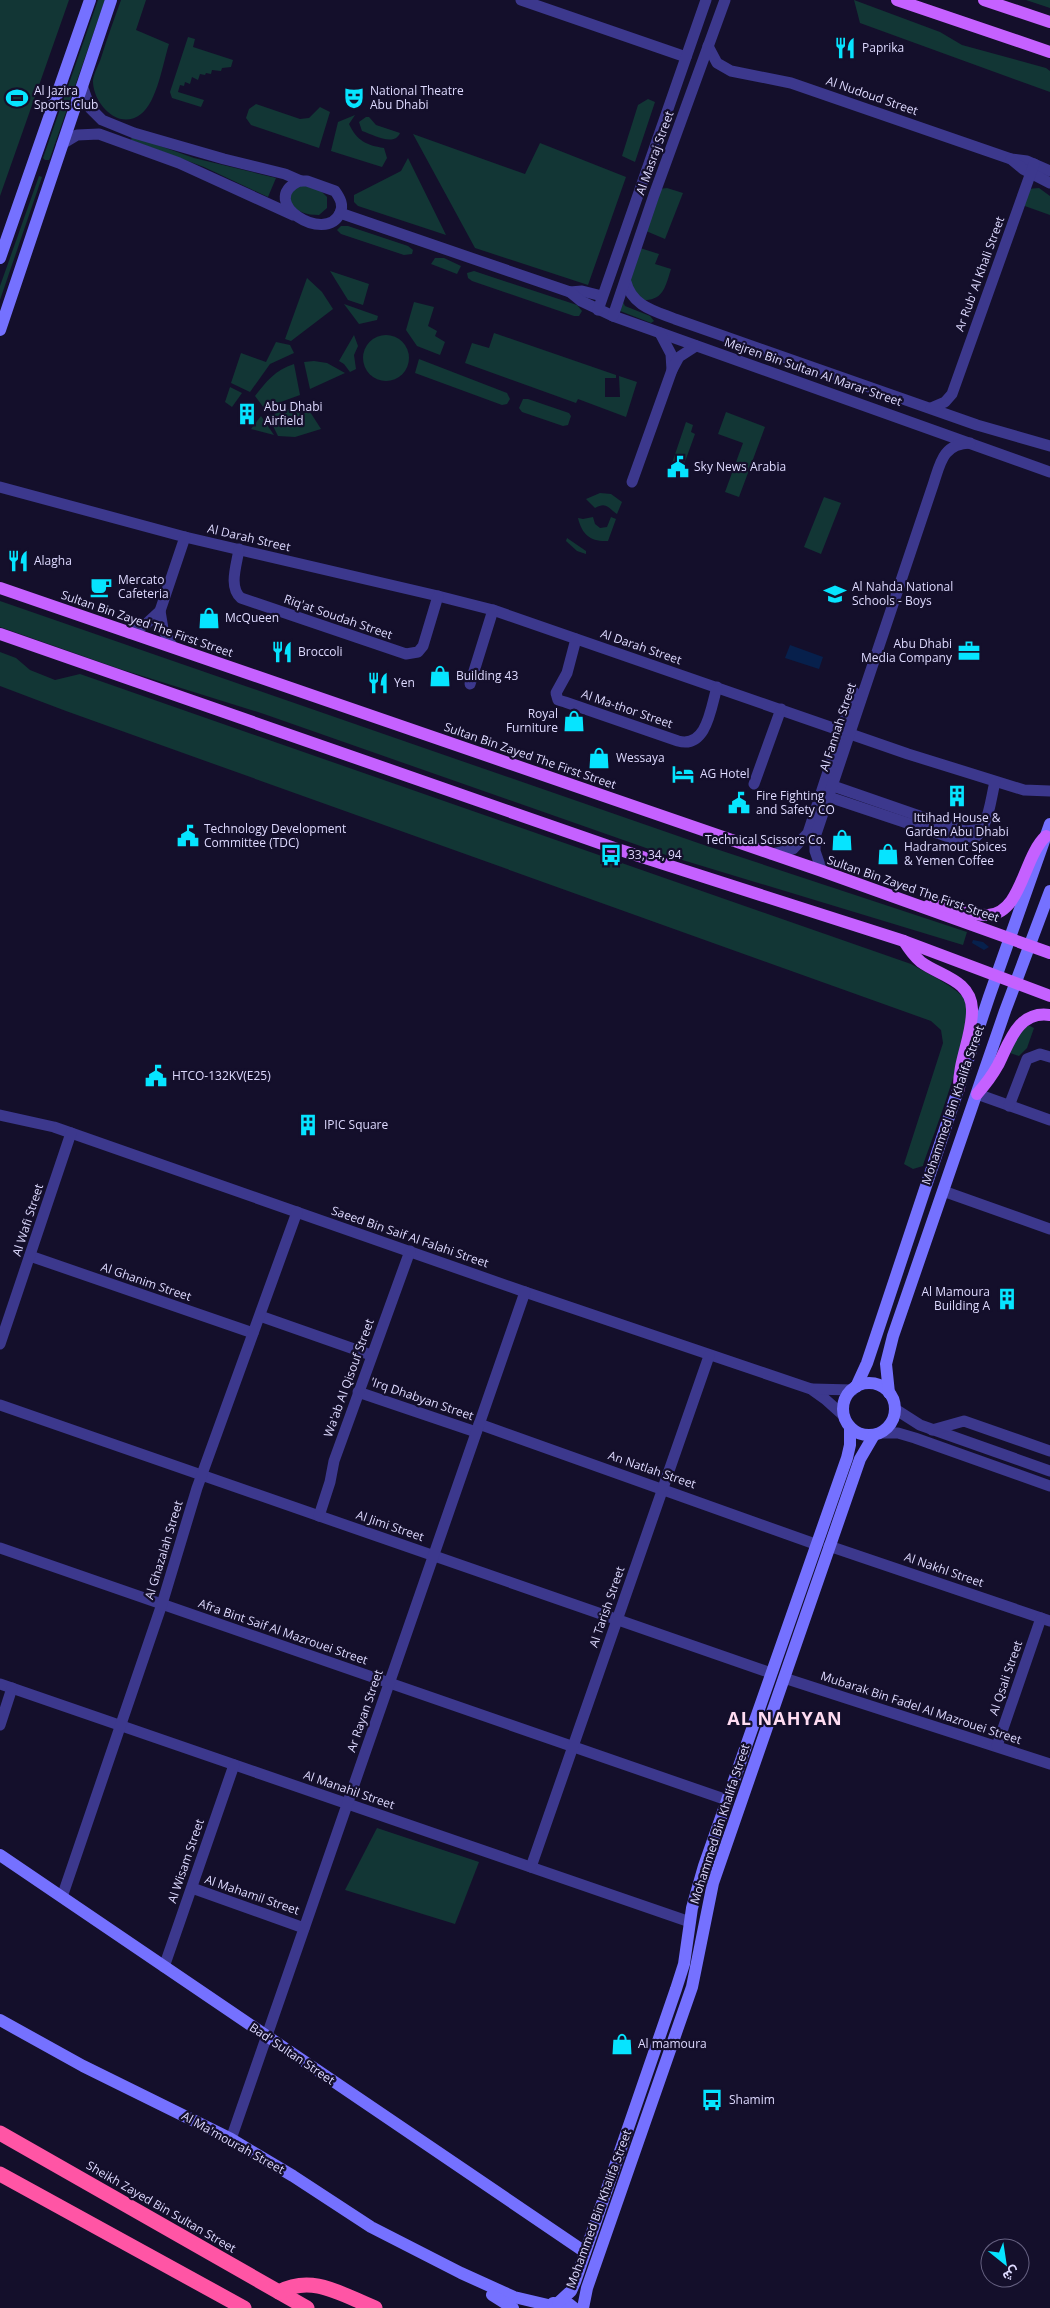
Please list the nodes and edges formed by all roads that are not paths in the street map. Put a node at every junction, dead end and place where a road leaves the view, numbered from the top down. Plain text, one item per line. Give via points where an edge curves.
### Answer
1 (90, 0) edge
2 (111, 0) edge
3 (521, 0) edge
4 (706, 0) edge
5 (897, 0) edge
6 (984, 0) edge
7 (724, 4) edge
8 (1050, 22) edge
9 (708, 46) junction
10 (1050, 52) edge
11 (686, 57) junction
12 (722, 67) junction
13 (699, 73) junction
14 (82, 85) junction
15 (62, 144) junction
16 (33, 165) junction
17 (1032, 168) junction
18 (52, 171) junction
19 (1050, 171) edge
20 (300, 181) junction
21 (1050, 183) edge
22 (340, 213) junction
23 (293, 215) junction
24 (630, 216) junction
25 (646, 222) junction
26 (0, 258) edge
27 (626, 282) junction
28 (570, 292) junction
29 (602, 296) junction
30 (598, 310) junction
31 (613, 316) junction
32 (676, 319) junction
33 (0, 330) edge
34 (664, 334) junction
35 (696, 346) junction
36 (672, 370) junction
37 (952, 394) junction
38 (931, 408) junction
39 (962, 419) junction
40 (974, 443) junction
41 (1050, 446) edge
42 (1050, 472) edge
43 (632, 482) dead end
44 (0, 487) edge
45 (185, 537) junction
46 (239, 549) junction
47 (0, 588) edge
48 (438, 596) junction
49 (493, 610) junction
50 (160, 611) junction
51 (129, 633) junction
52 (0, 634) edge
53 (576, 639) junction
54 (172, 646) junction
55 (470, 684) dead end
56 (717, 687) junction
57 (854, 692) dead end
58 (780, 710) junction
59 (845, 732) junction
60 (995, 782) junction
61 (754, 784) dead end
62 (831, 791) junction
63 (1050, 791) edge
64 (1048, 830) edge
65 (771, 854) junction
66 (822, 871) junction
67 (1050, 891) edge
68 (1023, 902) junction
69 (921, 907) junction
70 (1043, 910) junction
71 (1010, 938) junction
72 (904, 941) junction
73 (1030, 946) junction
74 (1050, 953) edge
75 (997, 976) junction
76 (1016, 983) junction
77 (1050, 996) edge
78 (1050, 1015) edge
79 (1050, 1057) edge
80 (959, 1089) junction
81 (977, 1094) junction
82 (1009, 1106) junction
83 (0, 1115) edge
84 (1050, 1120) edge
85 (71, 1133) junction
86 (943, 1191) junction
87 (296, 1212) junction
88 (1050, 1229) edge
89 (410, 1251) junction
90 (30, 1256) junction
91 (525, 1292) junction
92 (260, 1316) junction
93 (253, 1333) junction
94 (0, 1344) edge
95 (371, 1355) junction
96 (709, 1356) junction
97 (855, 1388) junction
98 (810, 1389) junction
99 (358, 1392) junction
100 (890, 1393) junction
101 (0, 1405) edge
102 (895, 1409) junction
103 (848, 1422) junction
104 (478, 1428) junction
105 (932, 1430) junction
106 (877, 1434) junction
107 (1050, 1451) edge
108 (1050, 1471) edge
109 (202, 1475) junction
110 (1050, 1486) edge
111 (662, 1488) junction
112 (319, 1516) junction
113 (815, 1544) junction
114 (829, 1546) junction
115 (0, 1548) edge
116 (433, 1556) junction
117 (162, 1604) junction
118 (617, 1619) junction
119 (1046, 1620) edge
120 (771, 1673) junction
121 (784, 1678) junction
122 (389, 1683) junction
123 (0, 1684) edge
124 (12, 1688) junction
125 (0, 1725) edge
126 (120, 1726) junction
127 (573, 1746) junction
128 (997, 1746) junction
129 (1050, 1764) edge
130 (234, 1765) junction
131 (727, 1800) junction
132 (347, 1804) junction
133 (0, 1855) edge
134 (531, 1868) junction
135 (192, 1888) junction
136 (62, 1897) junction
137 (690, 1922) junction
138 (304, 1928) junction
139 (164, 1966) junction
140 (0, 2020) edge
141 (267, 2036) junction
142 (0, 2133) edge
143 (231, 2139) junction
144 (0, 2174) edge
145 (585, 2252) junction
146 (461, 2273) junction
147 (279, 2292) junction
148 (550, 2305) edge
149 (244, 2308) edge
150 (307, 2308) edge
151 (375, 2308) edge
152 (513, 2308) edge
153 (574, 2308) edge
154 (583, 2308) edge

1 - 16 main road
2 - 14 main road
3 - 11 street
4 - 7 street
4 - 11 street, Al Masraj Street
5 - 10 main road
6 - 8 main road
7 - 9 street, Al Masraj Street
9 - 12 street
9 - 13 street, Al Masraj Street
11 - 24 street, Al Masraj Street
12 - 13 street, Al Nudoud Street via 710,67
12 - 17 street, Al Nudoud Street via 791,83
13 - 25 street, Al Masraj Street
14 - 15 main road
14 - 20 street via 90,108 102,120 134,133
15 - 18 main road
15 - 23 street via 77,135 106,136 179,163
16 - 18 main road
16 - 26 main road
17 - 19 street, Al Nudoud Street
17 - 21 street, Al Nudoud Street
17 - 37 street, Ar Rub' Al Khali Street
18 - 33 main road
20 - 22 street via 307,180 335,191 341,200
20 - 23 street via 291,186 286,199
22 - 23 street via 334,221 320,225
22 - 28 street, Mejren Bin Sultan Al Marar Street
24 - 25 street via 638,214
24 - 29 street, Al Masraj Street
25 - 27 street, Al Masraj Street
27 - 31 street, Al Masraj Street
27 - 32 street, Mejren Bin Sultan Al Marar Street via 633,298 642,305
28 - 29 street, Mejren Bin Sultan Al Marar Street
28 - 30 street, Mejren Bin Sultan Al Marar Street
29 - 30 street, Al Masraj Street
30 - 31 street, Mejren Bin Sultan Al Marar Street
31 - 34 street, Mejren Bin Sultan Al Marar Street
32 - 34 street
32 - 38 street, Mejren Bin Sultan Al Marar Street
34 - 35 street, Mejren Bin Sultan Al Marar Street
34 - 36 street
35 - 36 street via 684,352
35 - 40 street, Mejren Bin Sultan Al Marar Street
36 - 43 street
37 - 38 street via 945,402
37 - 39 street
38 - 39 street, Mejren Bin Sultan Al Marar Street
39 - 41 street, Mejren Bin Sultan Al Marar Street
40 - 42 street, Mejren Bin Sultan Al Marar Street
40 - 59 street, Al Fannah Street via 953,446 944,456
44 - 45 street, Al Darah Street
45 - 46 street, Al Darah Street
45 - 50 street
46 - 48 street, Al Darah Street
46 - 48 street, Riq'at Soudah Street via 234,585 241,598 406,654 418,652 423,646
47 - 51 main road, Sultan Bin Zayed The First Street
48 - 49 street, Al Darah Street
49 - 53 street, Al Darah Street
49 - 55 street
50 - 51 street
50 - 54 street
51 - 54 main road, Sultan Bin Zayed The First Street
52 - 72 main road via 614,848
53 - 56 street, Al Darah Street
53 - 56 street, Al Ma-thor Street via 567,673 556,693 558,700 678,741 696,740 704,730
54 - 65 main road, Sultan Bin Zayed The First Street
56 - 58 street, Al Darah Street
57 - 59 street, Al Fannah Street
58 - 59 street, Al Darah Street
58 - 61 street
59 - 60 street, Al Darah Street
59 - 62 street, Al Fannah Street
59 - 65 street, Al Fannah Street via 808,833 793,849
60 - 62 street via 982,829 972,841 961,842
60 - 63 street, Al Darah Street via 1032,792
62 - 66 street, Al Fannah Street via 815,844 816,858
64 - 68 main road, Mohammed Bin Khalifa Street
64 - 69 main road via 1033,851 1012,901 1002,911 984,916 939,905
65 - 66 main road, Sultan Bin Zayed The First Street
66 - 69 main road, Sultan Bin Zayed The First Street
67 - 70 main road, Mohammed Bin Khalifa Street
68 - 70 main road via 1025,910 1032,914
68 - 71 main road, Mohammed Bin Khalifa Street
69 - 71 main road, Sultan Bin Zayed The First Street
70 - 73 main road, Mohammed Bin Khalifa Street
71 - 73 main road, Sultan Bin Zayed The First Street
71 - 75 main road, Mohammed Bin Khalifa Street
72 - 75 main road
72 - 80 main road via 920,961 959,983 969,995 972,1011 960,1066
73 - 74 main road, Sultan Bin Zayed The First Street
73 - 76 main road, Mohammed Bin Khalifa Street
75 - 76 main road
75 - 80 main road, Mohammed Bin Khalifa Street
76 - 77 main road
76 - 81 main road, Mohammed Bin Khalifa Street
78 - 81 main road via 1029,1018 1018,1026 993,1074
79 - 82 street via 1040,1054 1027,1059
80 - 97 main road, Mohammed Bin Khalifa Street via 867,1363
81 - 82 street
81 - 86 main road, Mohammed Bin Khalifa Street
82 - 84 street
83 - 85 street, Saeed Bin Saif Al Falahi Street
85 - 87 street, Saeed Bin Saif Al Falahi Street
85 - 90 street, Al Wafi Street
86 - 88 street
86 - 100 main road, Mohammed Bin Khalifa Street via 887,1354 886,1374
87 - 89 street, Saeed Bin Saif Al Falahi Street
87 - 92 street, Al Ghazalah Street
89 - 91 street, Saeed Bin Saif Al Falahi Street
89 - 95 street, Wa'ab Al Qisouf Street
90 - 93 street, Al Ghanim Street
90 - 94 street, Al Wafi Street
91 - 96 street, Saeed Bin Saif Al Falahi Street
91 - 104 street, Ar Rayan Street
92 - 93 street, Al Ghazalah Street
92 - 95 street
93 - 109 street, Al Ghazalah Street
95 - 99 street, Wa'ab Al Qisouf Street
96 - 98 street, Saeed Bin Saif Al Falahi Street
96 - 111 street, Al Tarish Street
97 - 98 street, Saeed Bin Saif Al Falahi Street
97 - 100 main road via 878,1385
97 - 103 main road via 844,1402
98 - 103 street, Saeed Bin Saif Al Falahi Street
99 - 104 street, 'Irq Dhabyan Street
99 - 112 street, Wa'ab Al Qisouf Street
100 - 102 main road
101 - 109 street, Al Jimi Street
102 - 105 street via 909,1420
102 - 106 main road via 888,1427
103 - 106 main road via 861,1434
103 - 113 main road, Mohammed Bin Khalifa Street via 847,1458
104 - 111 street, An Natlah Street
104 - 116 street, Ar Rayan Street
105 - 107 street via 964,1422
105 - 108 street
106 - 110 street via 898,1433 915,1438
106 - 114 main road, Mohammed Bin Khalifa Street via 860,1460
109 - 112 street, Al Jimi Street
109 - 117 street, Al Ghazalah Street
111 - 113 street, An Natlah Street
111 - 118 street, Al Tarish Street
112 - 116 street, Al Jimi Street
113 - 120 main road, Mohammed Bin Khalifa Street
114 - 119 street, Al Nakhl Street
114 - 121 main road, Mohammed Bin Khalifa Street
115 - 117 street, Afra Bint Saif Al Mazrouei Street
116 - 118 street, Al Jimi Street
116 - 122 street, Ar Rayan Street
117 - 122 street, Afra Bint Saif Al Mazrouei Street
117 - 126 street, Al Ghazalah Street
118 - 120 street, Al Jimi Street
118 - 127 street, Al Tarish Street
119 - 128 street, Al Qsali Street
120 - 131 main road, Mohammed Bin Khalifa Street
121 - 128 street, Mubarak Bin Fadel Al Mazrouei Street
121 - 154 main road, Mohammed Bin Khalifa Street via 713,1884 692,1987 587,2288
122 - 127 street, Afra Bint Saif Al Mazrouei Street
122 - 132 street, Ar Rayan Street
123 - 124 street, Al Manahil Street
124 - 125 street
124 - 126 street, Al Manahil Street
126 - 130 street, Al Manahil Street
126 - 136 street, Al Ghazalah Street
127 - 131 street, Afra Bint Saif Al Mazrouei Street
127 - 134 street, Al Tarish Street
128 - 129 street, Mubarak Bin Fadel Al Mazrouei Street
130 - 132 street, Al Manahil Street
130 - 135 street, Al Wisam Street
131 - 137 main road, Mohammed Bin Khalifa Street via 698,1887
132 - 134 street, Al Manahil Street
132 - 138 street, Ar Rayan Street
133 - 136 main road, Bad' Sultan Street
134 - 137 street, Al Manahil Street
135 - 138 street, Al Mahamil Street
135 - 139 street, Al Wisam Street
136 - 139 main road, Bad' Sultan Street
137 - 145 main road, Mohammed Bin Khalifa Street via 676,1990
138 - 141 street, Ar Rayan Street
139 - 141 main road, Bad' Sultan Street
140 - 143 main road, Al Ma'mourah Street via 82,2066
141 - 143 street, Ar Rayan Street
141 - 145 main road, Bad' Sultan Street
142 - 147 highway, Sheikh Zayed Bin Sultan Street
143 - 146 main road, Al Ma'mourah Street via 371,2228
144 - 149 highway
145 - 148 main road, Mohammed Bin Khalifa Street via 571,2291
146 - 148 main road, Al Ma'mourah Street via 522,2300
146 - 152 main road, Al Ma'mourah Street
147 - 150 highway, Sheikh Zayed Bin Sultan Street
147 - 151 highway via 296,2285 314,2284
148 - 153 main road, Al Ma'mourah Street via 569,2304

